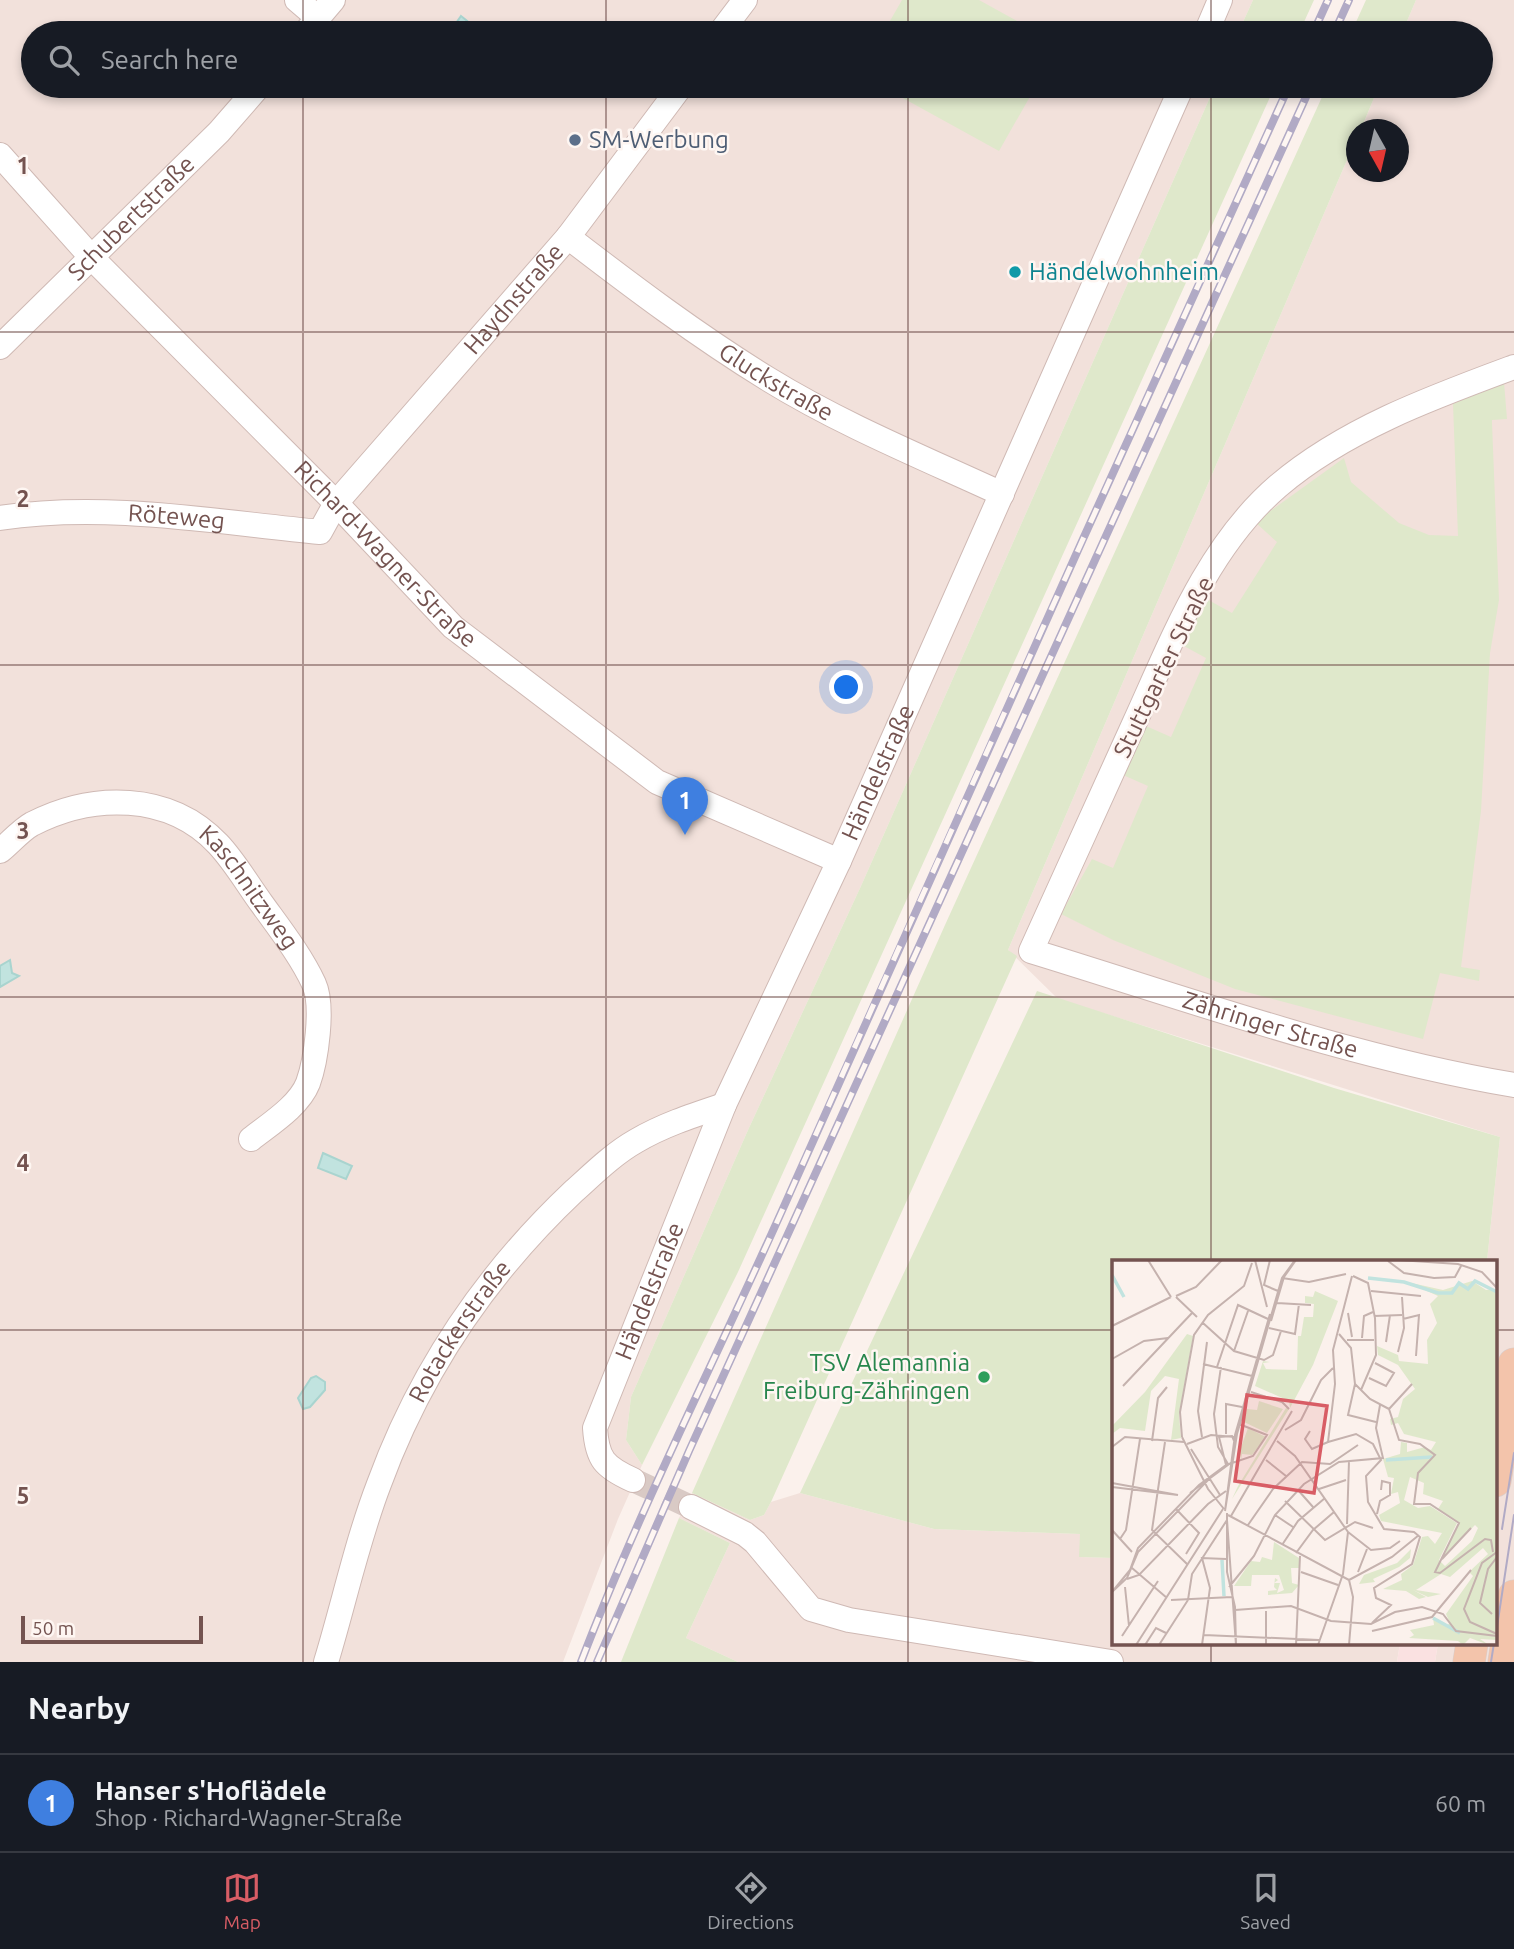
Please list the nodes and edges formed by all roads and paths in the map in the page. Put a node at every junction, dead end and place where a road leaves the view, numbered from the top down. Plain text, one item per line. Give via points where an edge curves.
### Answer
1 (297, 0) edge
2 (745, 0) edge
3 (1220, 0) edge
4 (319, 17) edge
5 (729, 21) edge
6 (1211, 21) edge
7 (249, 98) edge
8 (672, 98) edge
9 (1177, 98) edge
10 (0, 155) edge
11 (568, 237) junction
12 (92, 258) junction
13 (0, 347) edge
14 (1514, 367) edge
15 (1002, 494) junction
16 (336, 503) junction
17 (0, 518) edge
18 (0, 851) edge
19 (839, 862) junction
20 (1031, 951) joint
21 (1514, 1085) edge
22 (724, 1105) junction
23 (251, 1139) dead end
24 (1514, 1364) edge
25 (1496, 1475) edge
26 (633, 1480) tunnel mouth
27 (691, 1507) tunnel mouth
28 (1514, 1595) edge
29 (1472, 1644) edge
30 (326, 1662) edge
31 (1111, 1662) edge
32 (1469, 1662) edge
33 (1504, 1662) edge

1 - 4 street
2 - 5 street
3 - 6 street
7 - 12 street, Schubertstraße
8 - 11 street, Haydnstraße
9 - 15 street, Händelstraße
10 - 12 street, Richard-Wagner-Straße
11 - 15 street, Gluckstraße via 665,312 769,380
11 - 16 street, Haydnstraße
12 - 13 street, Schubertstraße
12 - 16 street, Richard-Wagner-Straße
14 - 20 street, Stuttgarter Straße via 1440,394 1314,459 1278,486 1241,524 1193,597
15 - 19 street, Händelstraße
16 - 17 street, Röteweg via 320,532 123,513 30,513
16 - 19 street, Richard-Wagner-Straße via 453,627 657,782
18 - 23 street, Kaschnitzweg via 30,825 80,805 106,802 161,808 190,821 218,844 279,926 315,986 319,1026 307,1085 289,1108
19 - 22 street, Händelstraße
20 - 21 street, Zähringer Straße via 1235,1017 1460,1076
22 - 26 street, Händelstraße via 595,1428 603,1462
22 - 30 street, Rotackerstraße via 634,1142 597,1170 505,1264 452,1335 413,1405 378,1485
24 - 25 main road
27 - 31 street via 755,1542 811,1609 849,1620
28 - 33 main road
29 - 32 main road

